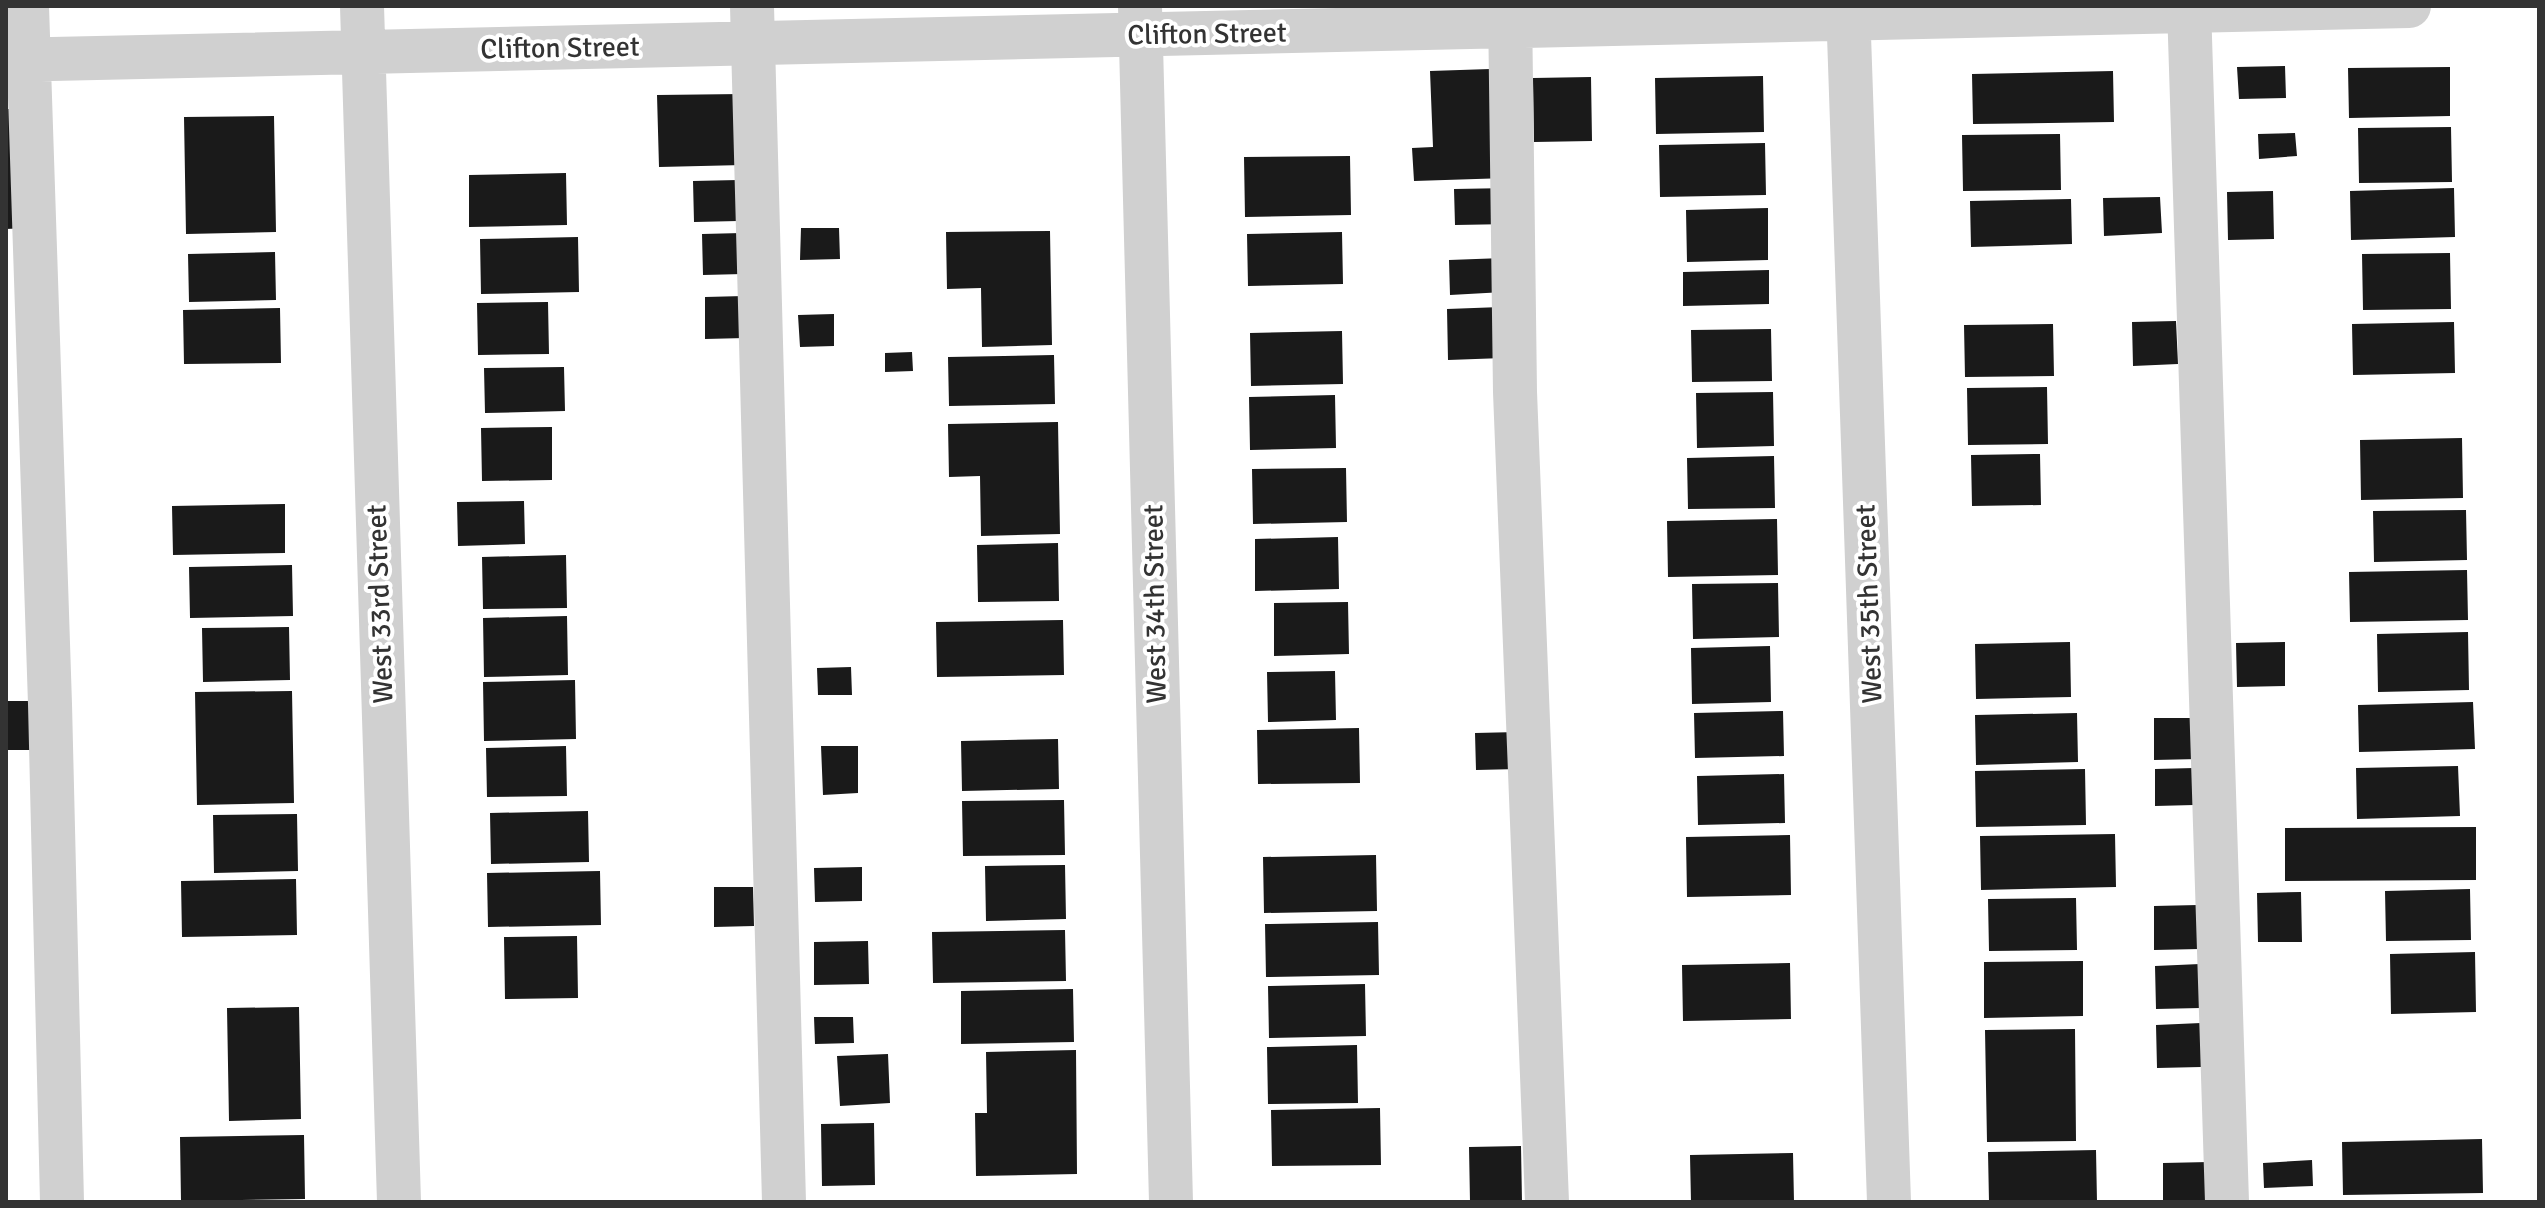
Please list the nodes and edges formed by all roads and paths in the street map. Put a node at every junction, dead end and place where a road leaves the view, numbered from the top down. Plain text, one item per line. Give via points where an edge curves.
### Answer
1 (27, 6) edge
2 (362, 6) edge
3 (2409, 6) edge
4 (2190, 8) edge
5 (1849, 12) edge
6 (1510, 16) edge
7 (1140, 20) edge
8 (752, 25) edge
9 (363, 52) junction
10 (17, 60) edge
11 (62, 1202) edge
12 (399, 1202) edge
13 (784, 1202) edge
14 (1171, 1202) edge
15 (1547, 1202) edge
16 (1889, 1202) edge
17 (2227, 1202) edge

1 - 10 street
2 - 9 street, West 33rd Street
3 - 4 street, Clifton Street
4 - 5 street, Clifton Street
4 - 17 street
5 - 6 street, Clifton Street
5 - 16 street, West 35th Street
6 - 7 street, Clifton Street
6 - 15 street via 1515,392
7 - 8 street, Clifton Street
7 - 14 street, West 34th Street
8 - 9 street, Clifton Street
8 - 13 street
9 - 10 street, Clifton Street
9 - 12 street, West 33rd Street
10 - 11 street via 50,704

